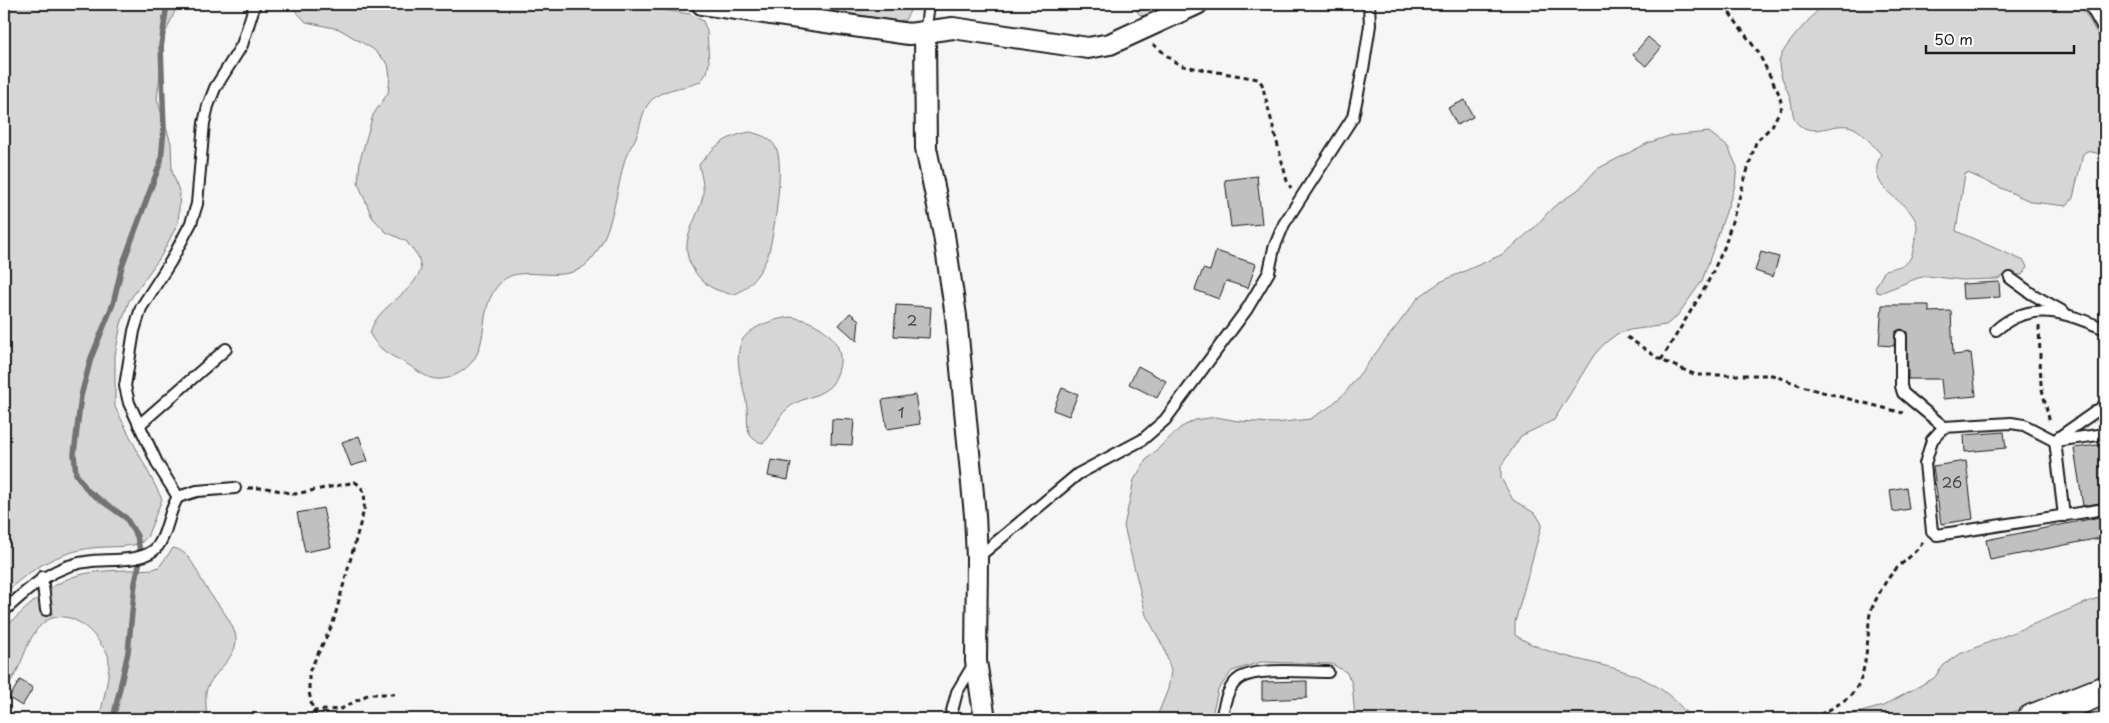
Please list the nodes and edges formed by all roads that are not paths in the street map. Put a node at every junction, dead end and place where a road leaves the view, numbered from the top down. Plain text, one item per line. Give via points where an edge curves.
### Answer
1 (255, 4) edge
2 (702, 4) edge
3 (929, 4) edge
4 (1197, 4) edge
5 (1369, 4) edge
6 (2095, 4) edge
7 (2105, 22) edge
8 (925, 34) junction
9 (2010, 278) dead end
10 (2067, 313) junction
11 (2105, 328) edge
12 (1996, 330) dead end
13 (1901, 336) dead end
14 (226, 349) dead end
15 (2105, 405) edge
16 (139, 425) junction
17 (1944, 427) junction
18 (2105, 434) edge
19 (2055, 441) junction
20 (235, 488) road end
21 (178, 497) junction
22 (2105, 510) edge
23 (2064, 516) junction
24 (977, 558) junction
25 (42, 578) junction
26 (46, 610) dead end
27 (4, 611) edge
28 (976, 661) junction
29 (1328, 672) dead end
30 (2105, 690) edge
31 (950, 719) edge
32 (985, 719) edge
33 (1221, 719) edge
34 (2031, 719) edge

1 - 16 lane via 242,44 215,88 208,106 200,187 191,223 141,308 134,331 125,386
2 - 8 street
3 - 8 lane
4 - 8 street via 1110,44 1088,48 953,28
5 - 24 lane via 1370,25 1353,117 1298,200 1281,232 1269,272 1259,292 1165,420 1142,440 1078,474
6 - 7 street
8 - 24 street via 926,148 956,316
9 - 10 lane
10 - 11 lane
10 - 12 lane via 2039,311 2007,320
13 - 17 lane via 1903,393
14 - 16 lane
15 - 19 lane
16 - 21 lane
17 - 19 lane via 2011,423 2024,425
17 - 23 lane via 1932,440 1925,464 1932,531 1943,535
18 - 19 lane
19 - 23 lane
20 - 21 lane via 197,491
21 - 25 lane via 170,508 164,534 151,552 142,556 88,561 59,569
22 - 23 lane
24 - 28 street
25 - 26 lane
25 - 27 lane
28 - 31 lane via 958,692
28 - 32 street
29 - 33 lane via 1256,672 1239,678 1227,694
30 - 34 main road

